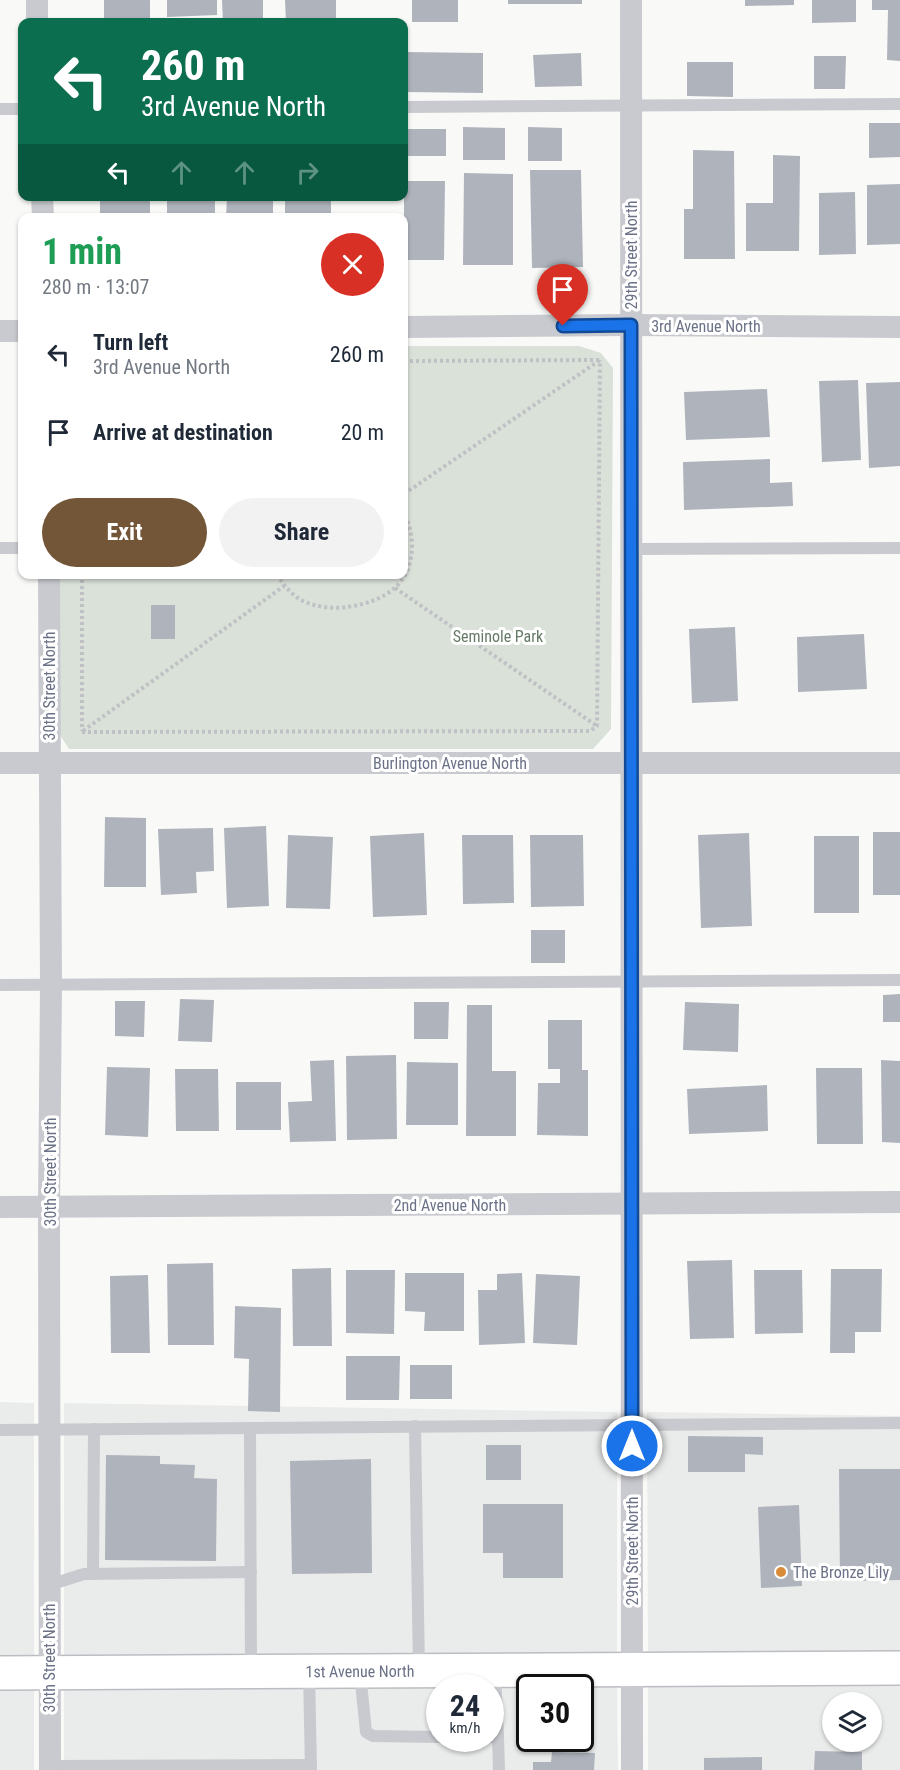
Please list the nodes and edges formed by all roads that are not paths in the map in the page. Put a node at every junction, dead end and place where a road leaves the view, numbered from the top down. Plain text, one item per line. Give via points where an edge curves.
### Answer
1 (37, 0) edge
2 (631, 0) edge
3 (37, 18) edge
4 (900, 104) edge
5 (631, 106) junction
6 (408, 107) edge
7 (0, 109) edge
8 (18, 109) edge
9 (631, 325) junction
10 (408, 327) edge
11 (900, 327) edge
12 (0, 331) edge
13 (18, 331) edge
14 (0, 548) edge
15 (18, 548) edge
16 (900, 548) edge
17 (631, 549) junction
18 (49, 579) edge
19 (632, 762) junction
20 (900, 763) edge
21 (0, 764) edge
22 (49, 764) junction
23 (900, 980) edge
24 (632, 981) junction
25 (0, 985) edge
26 (51, 985) junction
27 (900, 1202) edge
28 (632, 1204) junction
29 (49, 1207) junction
30 (0, 1208) edge
31 (900, 1423) edge
32 (632, 1424) junction
33 (415, 1426) junction
34 (250, 1428) junction
35 (94, 1429) junction
36 (0, 1430) edge
37 (50, 1430) junction
38 (251, 1572) junction
39 (93, 1574) junction
40 (50, 1585) junction
41 (900, 1668) edge
42 (495, 1670) junction
43 (632, 1670) junction
44 (309, 1671) junction
45 (360, 1671) junction
46 (419, 1671) junction
47 (251, 1672) junction
48 (0, 1673) edge
49 (49, 1673) junction
50 (495, 1674) edge
51 (426, 1737) edge
52 (496, 1752) edge
53 (311, 1767) edge
54 (50, 1768) edge
55 (99, 1768) edge
56 (499, 1770) edge
57 (632, 1770) edge

1 - 3 street
2 - 5 street, 29th Street North
4 - 5 lane
5 - 6 lane
5 - 9 street, 29th Street North
7 - 8 lane
9 - 10 street, 3rd Avenue North
9 - 11 street, 3rd Avenue North
9 - 17 street, 29th Street North
12 - 13 street
14 - 15 lane
16 - 17 lane
17 - 19 street, 29th Street North
18 - 22 street, 30th Street North
19 - 20 street, Burlington Avenue North
19 - 22 street, Burlington Avenue North
19 - 24 street, 29th Street North
21 - 22 street, Burlington Avenue North
22 - 26 street, 30th Street North
23 - 24 lane
24 - 26 lane
24 - 28 street, 29th Street North
25 - 26 lane
26 - 29 street, 30th Street North
27 - 28 street, 2nd Avenue North
28 - 29 street, 2nd Avenue North
28 - 32 street, 29th Street North
29 - 30 street, 2nd Avenue North
29 - 37 street, 30th Street North
31 - 32 lane
32 - 33 lane
32 - 43 street, 29th Street North
33 - 34 lane
33 - 46 lane
34 - 35 lane
34 - 38 lane
35 - 37 lane
35 - 39 lane
36 - 37 lane
37 - 40 street, 30th Street North
38 - 39 lane
38 - 47 lane
39 - 40 lane
40 - 49 street, 30th Street North
41 - 43 main road, 1st Avenue North
42 - 43 main road, 1st Avenue North
42 - 46 main road, 1st Avenue North
42 - 50 lane
43 - 57 street, 29th Street North
44 - 45 main road, 1st Avenue North
44 - 47 main road, 1st Avenue North
44 - 53 lane
45 - 46 main road, 1st Avenue North
45 - 51 lane via 366,1732 373,1736
47 - 49 main road, 1st Avenue North
48 - 49 main road, 1st Avenue North
49 - 54 street, 30th Street North
52 - 56 lane
53 - 55 lane
54 - 55 lane

